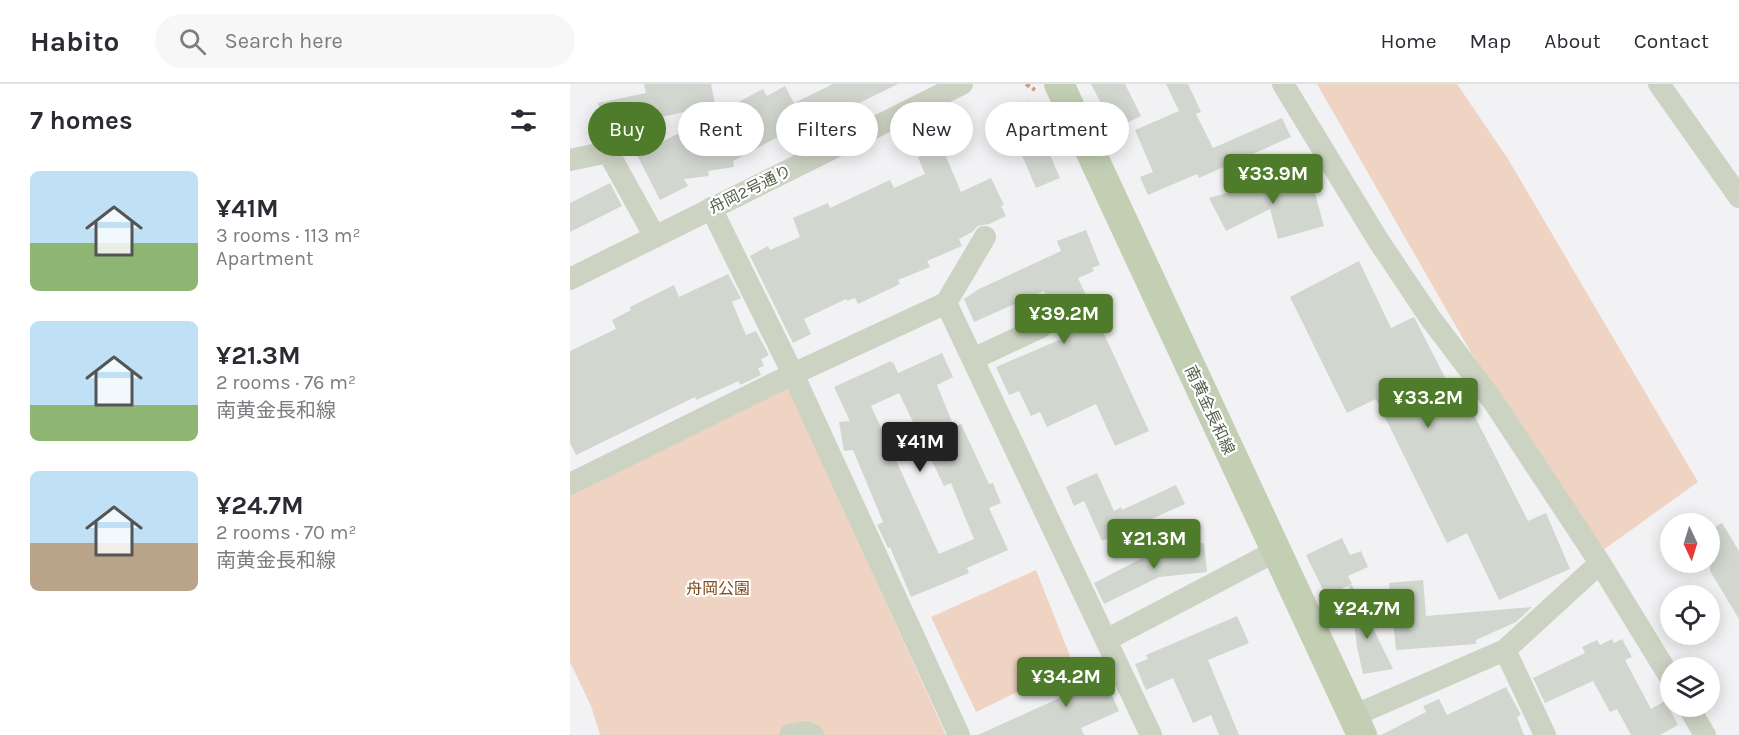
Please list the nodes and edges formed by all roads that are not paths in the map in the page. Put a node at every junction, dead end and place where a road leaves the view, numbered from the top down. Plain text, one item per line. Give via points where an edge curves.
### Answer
1 (962, 84) edge
2 (1059, 84) edge
3 (1283, 84) edge
4 (1659, 84) edge
5 (570, 159) edge
6 (1739, 197) edge
7 (711, 208) junction
8 (655, 237) junction
9 (985, 237) dead end
10 (570, 279) edge
11 (946, 303) junction
12 (1041, 327) dead end
13 (973, 359) junction
14 (793, 374) junction
15 (570, 484) edge
16 (1276, 551) junction
17 (1600, 563) junction
18 (1106, 640) junction
19 (1505, 650) junction
20 (1660, 660) edge
21 (1694, 717) edge
22 (1358, 726) edge
23 (790, 735) edge
24 (813, 735) edge
25 (959, 735) edge
26 (1150, 735) edge
27 (1545, 735) edge
28 (1705, 735) edge

1 - 7 street, 舟岡2号通り
2 - 16 main road, 南黄金長和線
3 - 17 street via 1378,240 1431,320 1493,400
4 - 6 street
5 - 8 street via 608,152
7 - 8 street, 舟岡2号通り
7 - 14 street
8 - 10 street, 舟岡2号通り
9 - 11 street
11 - 13 street
11 - 14 street
12 - 13 street
13 - 18 street
14 - 15 street
14 - 25 street
16 - 18 street
16 - 22 main road, 南黄金長和線
17 - 19 street
17 - 20 street
18 - 26 street
19 - 22 street
19 - 27 street
21 - 28 street
23 - 24 street

